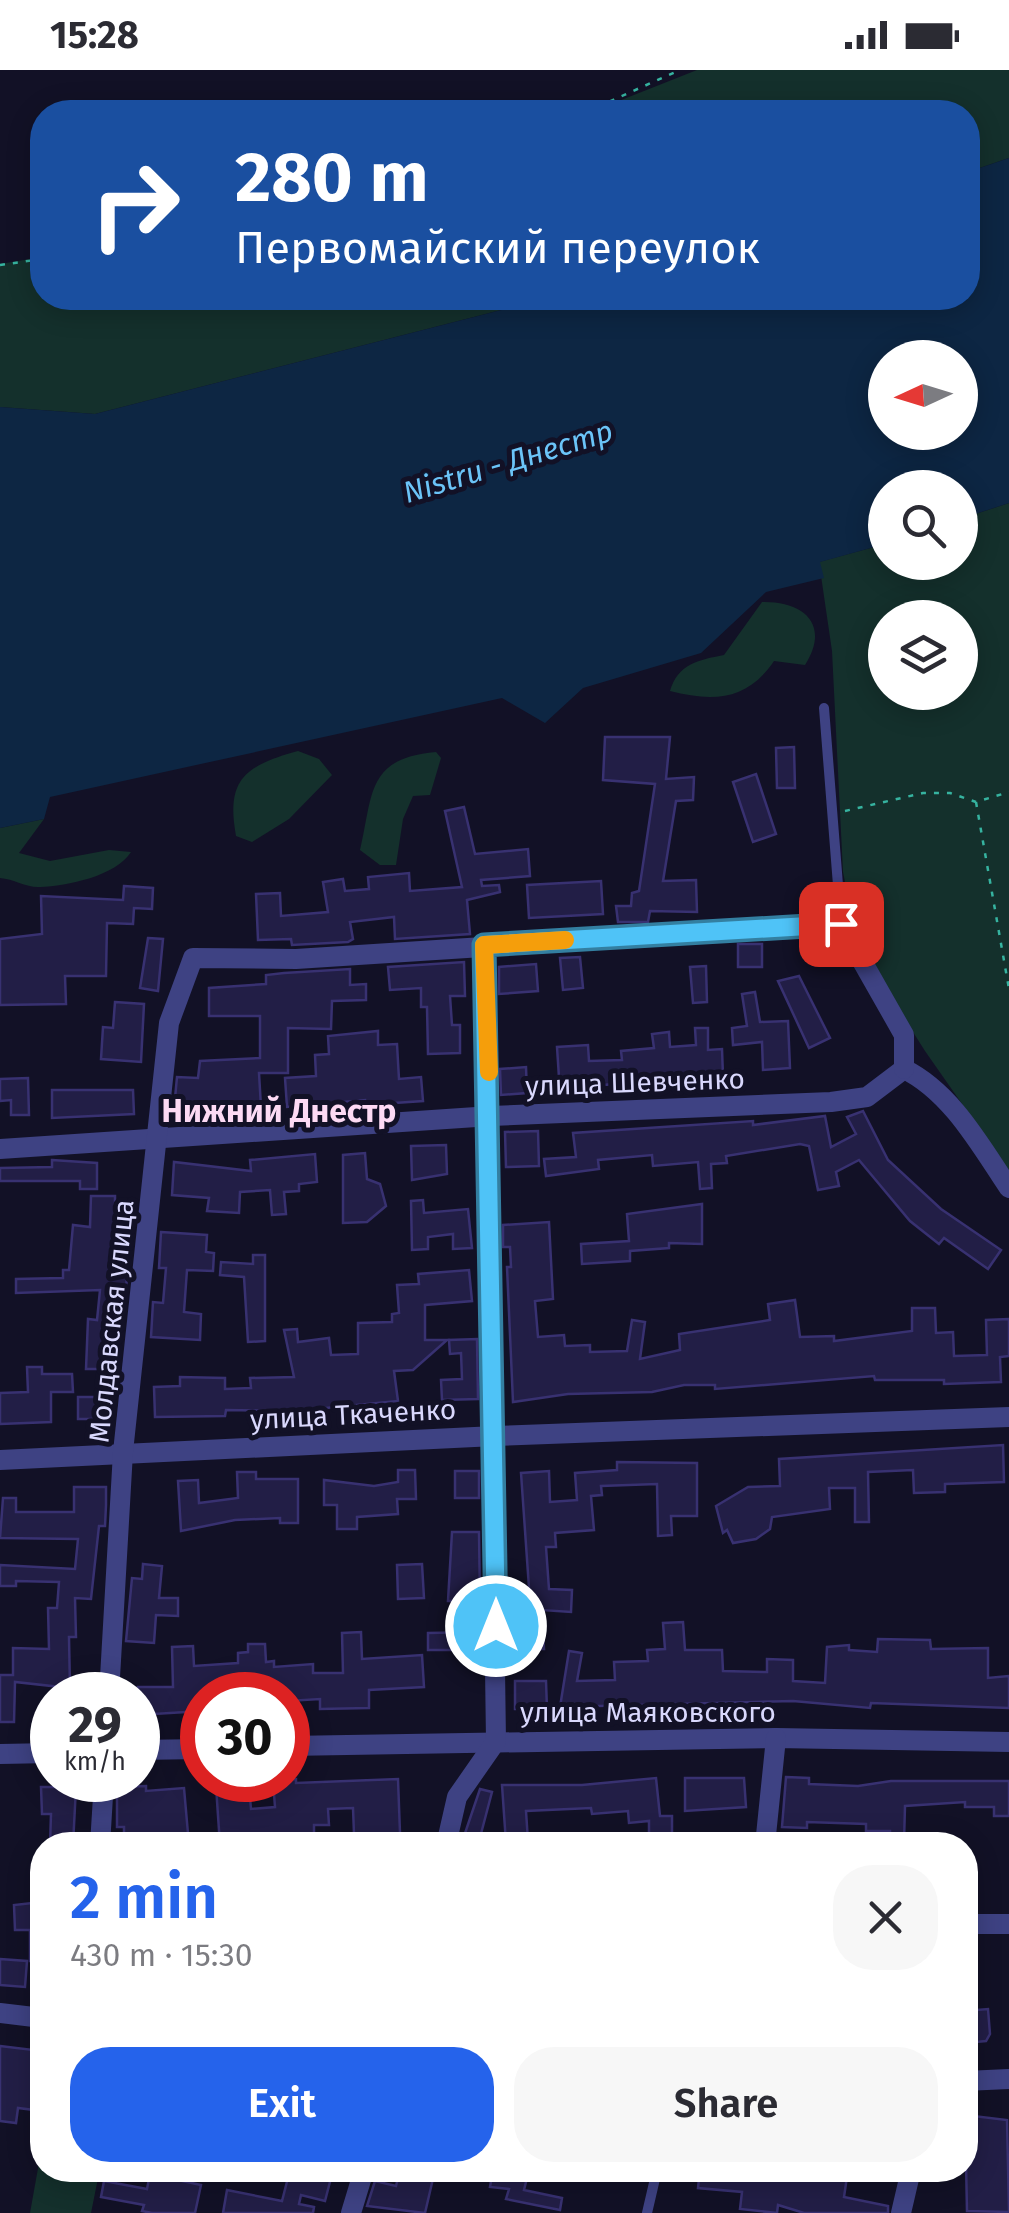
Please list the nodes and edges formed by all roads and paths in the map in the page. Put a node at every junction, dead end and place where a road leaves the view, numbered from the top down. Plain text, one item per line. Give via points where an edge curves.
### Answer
1 (680, 70) edge
2 (613, 100) edge
3 (30, 261) edge
4 (0, 266) edge
5 (824, 708) dead end
6 (1009, 792) edge
7 (976, 802) junction
8 (832, 814) junction
9 (841, 924) junction
10 (484, 945) junction
11 (1009, 989) edge
12 (904, 1069) junction
13 (490, 1116) junction
14 (159, 1138) junction
15 (0, 1150) edge
16 (1009, 1188) edge
17 (1009, 1418) edge
18 (495, 1436) junction
19 (123, 1452) junction
20 (0, 1460) edge
21 (109, 1672) edge
22 (776, 1738) junction
23 (496, 1741) junction
24 (1009, 1742) edge
25 (310, 1745) edge
26 (30, 1753) edge
27 (0, 1754) edge
28 (103, 1802) edge
29 (101, 1832) edge
30 (449, 1832) edge
31 (766, 1832) edge
32 (978, 1924) edge
33 (1009, 1924) edge
34 (0, 2013) edge
35 (30, 2017) edge
36 (1009, 2079) edge
37 (978, 2080) edge
38 (360, 2182) edge
39 (655, 2182) edge
40 (909, 2182) edge
41 (351, 2213) edge
42 (647, 2213) edge
43 (901, 2213) edge

1 - 2 path
3 - 4 path
5 - 8 lane
6 - 7 path
7 - 8 path via 923,793
7 - 11 path
8 - 9 lane
9 - 10 street
9 - 12 street via 904,1034
10 - 13 street
10 - 14 street, Молдавская улица via 193,958 170,1023
12 - 13 street, улица Шевченко via 867,1097 831,1102
12 - 16 street via 924,1079 966,1124
13 - 14 street, улица Шевченко
13 - 18 street
14 - 15 street, улица Шевченко
14 - 19 street, Молдавская улица
17 - 18 street, улица Ткаченко
18 - 19 street, улица Ткаченко
18 - 23 street
19 - 20 street, улица Ткаченко
19 - 21 street, Молдавская улица
22 - 23 street, улица Маяковского
22 - 24 street, улица Маяковского
22 - 31 street
23 - 25 street, улица Маяковского
23 - 30 street via 457,1797
26 - 27 street
28 - 29 street
32 - 33 street
34 - 35 street
36 - 37 street
38 - 41 street
39 - 42 lane
40 - 43 street

